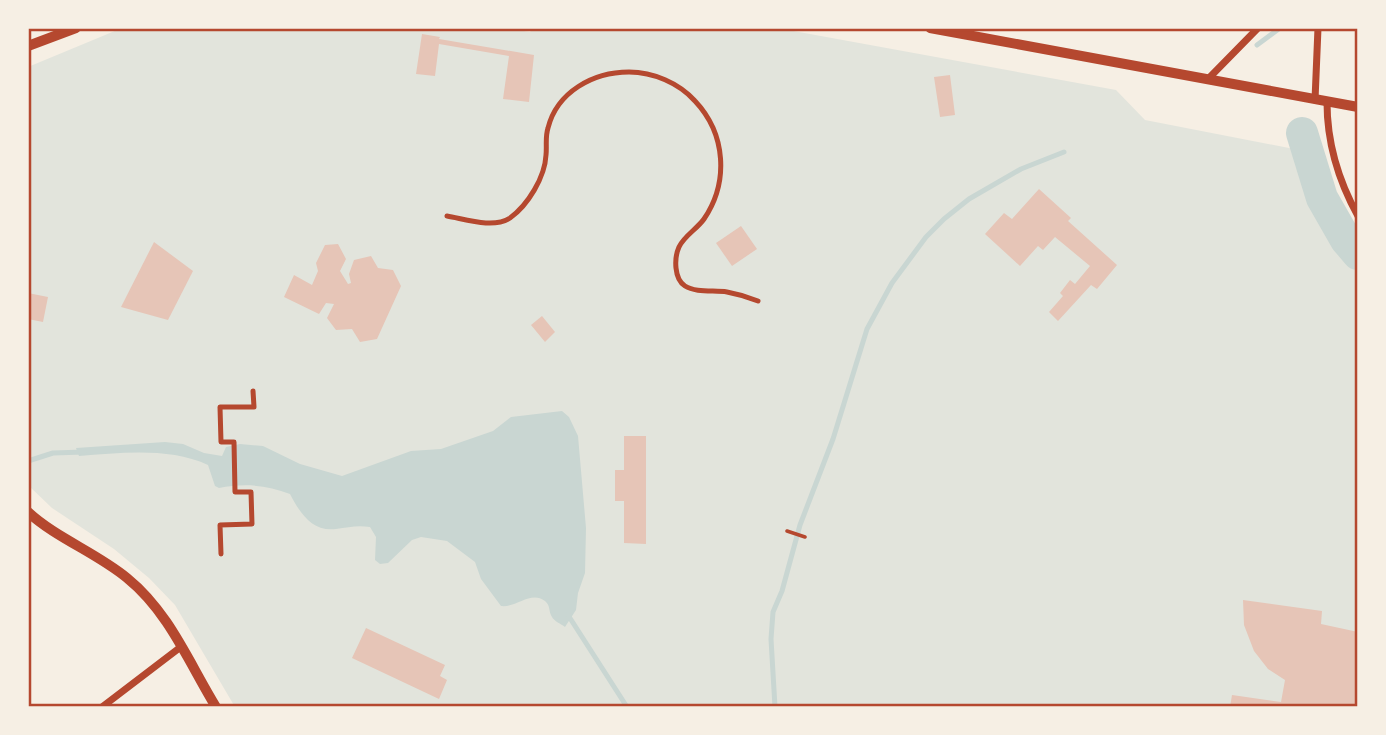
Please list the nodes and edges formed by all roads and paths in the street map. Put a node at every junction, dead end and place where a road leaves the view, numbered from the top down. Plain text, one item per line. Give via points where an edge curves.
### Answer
1 (76, 28) edge
2 (930, 28) edge
3 (1258, 28) edge
4 (1318, 28) edge
5 (28, 46) edge
6 (1208, 79) junction
7 (1315, 100) junction
8 (1327, 102) junction
9 (1358, 107) edge
10 (447, 216) dead end
11 (1358, 216) edge
12 (758, 301) dead end
13 (253, 391) dead end
14 (28, 512) edge
15 (787, 531) dead end
16 (805, 537) dead end
17 (222, 554) dead end
18 (182, 646) junction
19 (102, 707) edge
20 (216, 707) edge

1 - 5 street
2 - 6 street
3 - 6 street
4 - 7 street
6 - 7 street
7 - 8 street
8 - 9 street
8 - 11 street via 1329,141
10 - 12 street via 484,223 508,219 539,181 552,115 566,96 607,74 653,75 678,87 699,105 714,130 720,157 714,201 677,253 678,277 694,290 729,292
13 - 17 street via 254,407 220,407 221,442 234,442 235,492 251,492 252,524 220,525
14 - 18 street via 129,579 163,616
15 - 16 path
18 - 19 street
18 - 20 street

